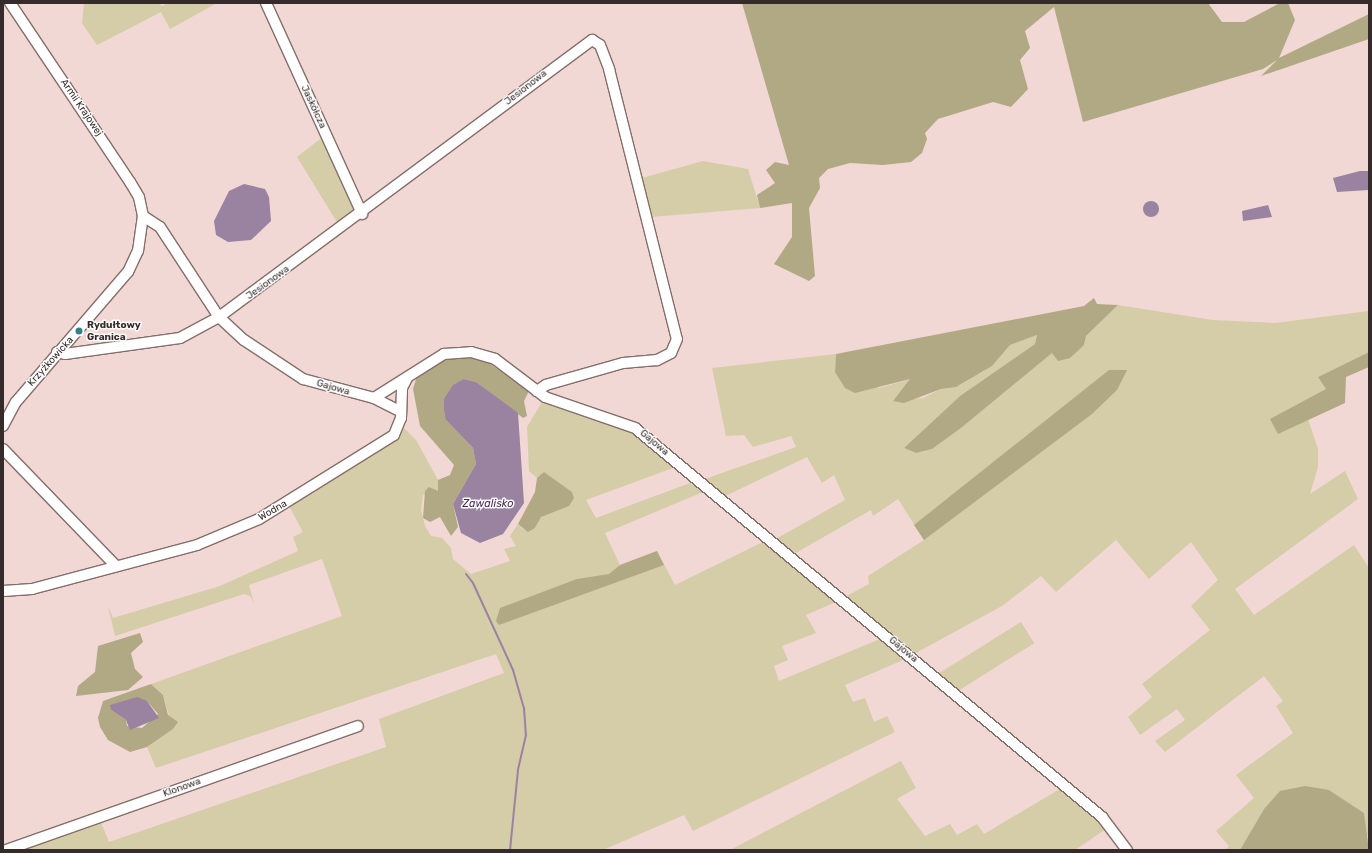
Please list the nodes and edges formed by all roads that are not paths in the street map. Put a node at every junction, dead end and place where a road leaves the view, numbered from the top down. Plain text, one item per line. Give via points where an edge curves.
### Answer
1 (10, 3) edge
2 (266, 3) edge
3 (361, 212) junction
4 (143, 216) junction
5 (219, 317) junction
6 (57, 352) junction
7 (407, 378) junction
8 (538, 391) junction
9 (374, 398) junction
10 (401, 412) junction
11 (3, 426) edge
12 (3, 450) edge
13 (116, 566) junction
14 (3, 591) edge
15 (358, 726) dead end
16 (6, 850) edge
17 (1126, 850) edge

1 - 4 street, Armii Krajowej via 130,182 139,197
2 - 3 street, Jaskółcza
3 - 5 street, Jesionowa
3 - 8 street, Jesionowa via 582,45 592,40 598,43 609,69 677,339 671,353 661,358 623,363 546,385
4 - 5 street, Gajowa via 160,227
4 - 6 street, Krzyżkowicka via 138,251 128,272
5 - 6 street, Jesionowa via 180,338 64,354
5 - 9 street, Gajowa via 244,340 303,379
6 - 11 street, Krzyżkowicka via 16,402
7 - 8 street, Gajowa via 444,354 471,352 495,359
7 - 9 street, Gajowa
7 - 10 street, Wodna via 402,388
8 - 17 street, Gajowa via 546,398 636,428 1102,817
9 - 10 street
10 - 13 street, Wodna via 394,435 259,519 197,545
12 - 13 street
13 - 14 street, Wodna via 32,589
15 - 16 street, Klonowa

